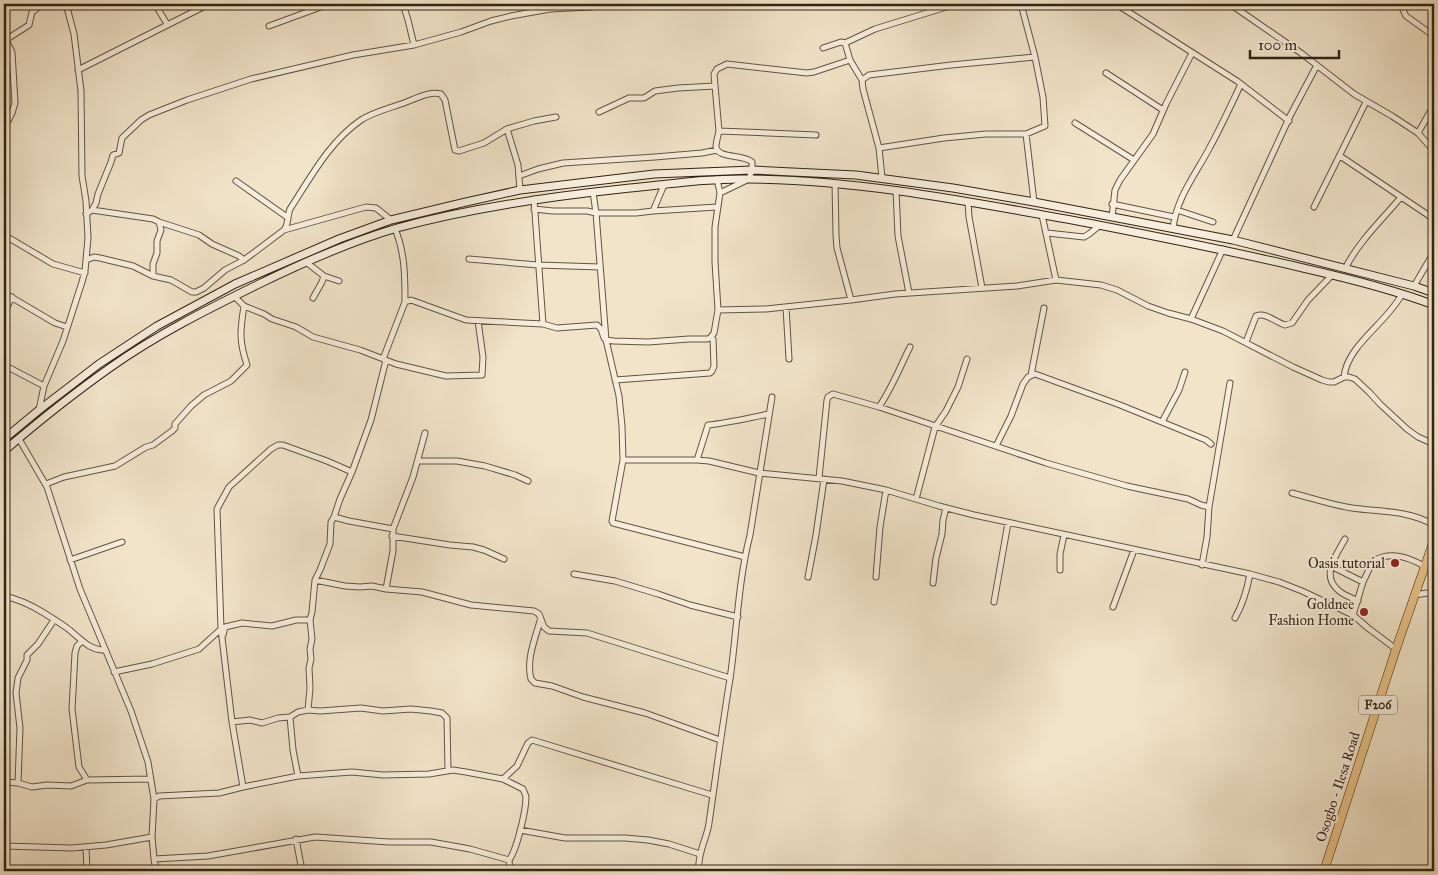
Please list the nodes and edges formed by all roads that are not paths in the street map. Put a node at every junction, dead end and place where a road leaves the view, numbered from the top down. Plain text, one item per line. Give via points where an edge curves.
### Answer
1 (42, 4) edge
2 (66, 4) edge
3 (155, 4) edge
4 (209, 4) edge
5 (329, 4) edge
6 (403, 4) edge
7 (608, 4) edge
8 (956, 4) edge
9 (1021, 4) edge
10 (1116, 4) edge
11 (1230, 4) edge
12 (1400, 4) edge
13 (591, 5) edge
14 (167, 24) junction
15 (269, 26) dead end
16 (1434, 36) edge
17 (5, 40) edge
18 (845, 43) junction
19 (414, 45) junction
20 (823, 48) dead end
21 (1192, 53) junction
22 (1035, 57) junction
23 (850, 60) junction
24 (1317, 65) junction
25 (78, 70) junction
26 (1106, 72) dead end
27 (862, 80) junction
28 (1242, 84) junction
29 (715, 86) junction
30 (1366, 102) junction
31 (1434, 105) edge
32 (1163, 110) junction
33 (599, 112) dead end
34 (556, 117) dead end
35 (1289, 120) junction
36 (4, 123) edge
37 (1075, 123) dead end
38 (507, 129) junction
39 (719, 131) junction
40 (1418, 133) junction
41 (1026, 134) junction
42 (816, 135) dead end
43 (879, 148) junction
44 (717, 150) junction
45 (1434, 151) edge
46 (1340, 156) junction
47 (1134, 160) junction
48 (752, 170) junction
49 (519, 176) junction
50 (882, 178) junction
51 (749, 179) junction
52 (717, 180) junction
53 (236, 181) dead end
54 (835, 183) junction
55 (664, 185) junction
56 (520, 190) junction
57 (896, 190) junction
58 (593, 192) junction
59 (720, 193) junction
60 (1401, 197) junction
61 (534, 199) junction
62 (968, 202) junction
63 (1034, 202) junction
64 (1112, 204) junction
65 (717, 207) junction
66 (1314, 207) dead end
67 (534, 209) junction
68 (92, 210) junction
69 (1177, 210) junction
70 (653, 211) junction
71 (86, 214) junction
72 (596, 214) junction
73 (1042, 215) junction
74 (287, 217) junction
75 (1112, 217) junction
76 (1174, 217) junction
77 (391, 220) junction
78 (1434, 220) edge
79 (159, 222) junction
80 (1213, 222) dead end
81 (1099, 226) junction
82 (1173, 228) junction
83 (395, 229) junction
84 (284, 230) junction
85 (1047, 233) junction
86 (4, 235) edge
87 (1233, 240) junction
88 (1223, 249) junction
89 (1434, 252) edge
90 (469, 259) dead end
91 (86, 260) junction
92 (244, 260) junction
93 (306, 262) junction
94 (538, 265) junction
95 (600, 266) junction
96 (1345, 269) junction
97 (85, 273) junction
98 (1332, 275) junction
99 (153, 276) junction
100 (324, 276) junction
101 (1056, 280) junction
102 (339, 281) dead end
103 (1414, 286) junction
104 (982, 288) junction
105 (4, 293) edge
106 (909, 293) junction
107 (1434, 293) edge
108 (1402, 294) junction
109 (234, 296) junction
110 (12, 297) junction
111 (313, 298) dead end
112 (851, 300) junction
113 (405, 302) junction
114 (1434, 305) edge
115 (244, 306) junction
116 (786, 307) junction
117 (1044, 308) dead end
118 (718, 310) junction
119 (4, 313) edge
120 (1191, 319) junction
121 (478, 321) junction
122 (543, 324) junction
123 (67, 327) junction
124 (710, 338) junction
125 (606, 340) junction
126 (1246, 342) junction
127 (910, 347) dead end
128 (382, 359) junction
129 (789, 359) dead end
130 (967, 359) dead end
131 (4, 365) edge
132 (1185, 372) dead end
133 (1031, 375) junction
134 (1344, 377) junction
135 (615, 380) junction
136 (1230, 383) dead end
137 (44, 386) junction
138 (772, 397) dead end
139 (880, 407) junction
140 (39, 410) junction
141 (769, 414) junction
142 (1162, 422) junction
143 (935, 427) junction
144 (426, 433) dead end
145 (6, 434) edge
146 (18, 439) junction
147 (1211, 444) dead end
148 (1434, 444) edge
149 (996, 446) junction
150 (4, 451) edge
151 (623, 460) junction
152 (697, 460) junction
153 (418, 461) junction
154 (352, 472) junction
155 (759, 473) junction
156 (821, 478) junction
157 (528, 481) dead end
158 (46, 484) junction
159 (886, 490) junction
160 (1292, 493) dead end
161 (916, 499) junction
162 (1210, 507) junction
163 (946, 508) junction
164 (334, 517) junction
165 (1008, 523) junction
166 (1434, 524) edge
167 (393, 529) junction
168 (1064, 535) junction
169 (392, 536) junction
170 (1345, 539) dead end
171 (1434, 540) edge
172 (122, 542) dead end
173 (1134, 550) junction
174 (745, 557) junction
175 (504, 559) dead end
176 (70, 560) junction
177 (1202, 565) junction
178 (1331, 566) junction
179 (1424, 566) junction
180 (1060, 570) dead end
181 (574, 574) dead end
182 (1250, 574) junction
183 (876, 577) dead end
184 (808, 578) dead end
185 (315, 580) junction
186 (1363, 582) junction
187 (933, 583) dead end
188 (386, 589) junction
189 (1434, 592) edge
190 (1414, 595) junction
191 (4, 596) edge
192 (1358, 601) junction
193 (994, 602) dead end
194 (1113, 606) dead end
195 (1353, 614) junction
196 (738, 617) junction
197 (1235, 618) dead end
198 (54, 620) junction
199 (310, 620) junction
200 (541, 620) junction
201 (221, 629) junction
202 (223, 638) junction
203 (82, 641) junction
204 (1396, 649) junction
205 (104, 650) junction
206 (114, 672) junction
207 (730, 678) junction
208 (308, 710) junction
209 (290, 717) junction
210 (232, 722) junction
211 (720, 740) junction
212 (448, 771) junction
213 (298, 776) junction
214 (503, 779) junction
215 (87, 780) junction
216 (151, 780) junction
217 (4, 782) edge
218 (18, 783) junction
219 (243, 787) junction
220 (153, 791) junction
221 (712, 795) junction
222 (160, 796) junction
223 (154, 799) junction
224 (520, 830) junction
225 (152, 837) junction
226 (296, 839) junction
227 (4, 846) edge
228 (86, 847) junction
229 (700, 854) junction
230 (154, 859) junction
231 (509, 860) junction
232 (87, 871) edge
233 (156, 871) edge
234 (302, 871) edge
235 (510, 871) edge
236 (698, 871) edge
237 (1324, 871) edge

1 - 17 street via 32,12 29,25
2 - 25 street via 74,34
3 - 14 street
4 - 14 street
5 - 15 street
6 - 19 street
7 - 13 street
8 - 18 street via 875,29
9 - 22 street
10 - 21 street
11 - 24 street
12 - 16 street via 1406,16
13 - 19 street via 510,16
14 - 25 street
17 - 36 street via 12,52 15,103 8,121
18 - 20 street
18 - 23 street
19 - 68 street via 251,79 149,115 122,138 119,153 112,155
21 - 28 street
21 - 32 street
22 - 27 street via 872,75
22 - 41 street via 1045,126
23 - 27 street
23 - 29 street via 814,72 727,64 714,74
24 - 30 street
24 - 35 street
25 - 71 street
26 - 32 street
27 - 43 street
28 - 35 street
28 - 69 street
29 - 33 street via 655,91 644,98 629,98
29 - 39 street
30 - 40 street
30 - 46 street
31 - 40 street
32 - 47 street via 1153,134
34 - 38 street
35 - 87 street
37 - 47 street
38 - 49 street
38 - 74 street via 484,143 455,150 444,100 437,93 370,116 360,121 323,157
39 - 42 street
39 - 44 street
40 - 45 street
41 - 43 street via 944,138
41 - 63 street
43 - 50 street
44 - 48 street via 748,158 752,162
44 - 49 street via 563,163
46 - 60 street
46 - 66 street
47 - 64 street via 1115,190
48 - 50 main road
48 - 51 street
48 - 56 main road via 654,174
49 - 56 street
50 - 63 main road
51 - 52 main road
51 - 54 main road
51 - 59 street
52 - 55 main road
52 - 59 street
53 - 74 street
54 - 57 main road
54 - 112 street via 837,248
55 - 58 main road
55 - 70 street
56 - 77 main road
57 - 62 main road
57 - 106 street via 898,236
58 - 61 main road
58 - 72 street
59 - 65 street
60 - 78 street
60 - 96 street via 1363,241
61 - 67 street
61 - 83 main road
62 - 73 main road
62 - 104 street
63 - 75 main road
64 - 75 street
64 - 76 street
65 - 70 street
65 - 118 street via 715,262
67 - 72 street via 588,210
67 - 94 street
68 - 71 street
68 - 79 street
69 - 76 street
69 - 80 street
70 - 72 street
71 - 91 street
72 - 95 street
73 - 81 main road
73 - 85 street
74 - 84 street
75 - 82 main road
76 - 82 street
77 - 84 street via 376,208 366,207
77 - 140 main road via 234,284 157,326 99,364
79 - 92 street via 199,235
79 - 99 street via 161,230
81 - 85 street via 1084,236
81 - 88 main road
82 - 87 main road
83 - 93 main road
83 - 113 street via 403,258
84 - 92 street
85 - 101 street
86 - 97 street via 53,264
87 - 96 main road
88 - 98 main road
88 - 120 street
89 - 103 street
90 - 94 street
91 - 97 street
91 - 99 street via 94,257 107,259
92 - 99 street via 196,292 171,280
93 - 100 street
93 - 109 main road
94 - 95 street
94 - 122 street
95 - 125 street
96 - 103 main road
97 - 123 street
98 - 108 main road
98 - 126 street via 1292,323 1285,324 1259,314 1256,316
100 - 102 street
100 - 111 street
101 - 104 street
101 - 120 street via 1101,285 1148,306
103 - 107 main road
104 - 106 street
105 - 110 street
106 - 112 street
108 - 114 main road
108 - 134 street via 1396,306 1351,356
109 - 115 street
109 - 146 main road via 115,364 51,410
110 - 119 street
110 - 123 street
112 - 116 street
113 - 121 street via 411,300 466,320
113 - 128 street
115 - 128 street via 313,337
115 - 158 street via 240,328 246,365 231,381 197,400 175,424 172,432 121,463
116 - 118 street
116 - 129 street
117 - 133 street
118 - 124 street
120 - 126 street
121 - 122 street
121 - 128 street via 482,375 446,376
122 - 125 street via 557,328 597,325
123 - 137 street
124 - 125 street via 648,342
124 - 135 street via 713,339 714,366 710,373
125 - 135 street
126 - 134 street via 1322,380 1334,382
127 - 139 street
128 - 154 street via 386,360
130 - 143 street via 958,387
131 - 137 street
132 - 142 street
133 - 142 street
133 - 149 street via 1023,384
134 - 148 street via 1355,379 1407,429
135 - 151 street
136 - 162 street
137 - 140 street
138 - 141 street
139 - 143 street
139 - 156 street via 832,394 828,397
140 - 145 main road
141 - 152 street via 708,425
141 - 155 street
142 - 147 street
143 - 149 street
143 - 161 street
144 - 153 street
146 - 150 main road
146 - 158 street
149 - 162 street via 1110,482
151 - 152 street
151 - 174 street via 613,523
152 - 155 street
153 - 157 street via 457,461 485,466
153 - 167 street
154 - 164 street
154 - 201 street via 278,445 229,487 217,510
155 - 156 street
155 - 174 street
156 - 159 street
156 - 184 street
158 - 176 street
159 - 161 street
159 - 183 street
160 - 166 street via 1331,504 1410,515
161 - 163 street
162 - 177 street
163 - 165 street
163 - 187 street
164 - 167 street
164 - 185 street via 330,544
165 - 168 street
165 - 193 street
167 - 169 street
168 - 173 street
168 - 180 street
169 - 175 street via 473,547
169 - 188 street
170 - 178 street
171 - 179 main road, Osogbo - Ilesa Road / F206
172 - 176 street
173 - 177 street
173 - 194 street
174 - 196 street
176 - 205 street
177 - 182 street
178 - 186 street
178 - 192 street via 1330,574 1337,589
179 - 186 street via 1407,557 1382,557 1374,561
179 - 190 main road, Osogbo - Ilesa Road / F206
181 - 196 street via 616,581
182 - 195 street via 1294,588
182 - 197 street
185 - 188 street
185 - 199 street
186 - 192 street
188 - 200 street via 422,592 471,605 534,611
189 - 190 street
190 - 204 main road, Osogbo - Ilesa Road / F206
191 - 198 street via 26,603
192 - 195 street
195 - 204 street
196 - 207 street
198 - 203 street
198 - 218 street via 27,654 28,660 18,678
199 - 202 street via 272,626 242,623 225,627
199 - 208 street
200 - 207 street via 549,631 587,633
200 - 211 street via 531,655 530,674 535,682 645,713
201 - 202 street
201 - 206 street via 199,649
202 - 210 street
203 - 205 street
203 - 215 street via 75,653 72,709 80,767
204 - 237 main road, Osogbo - Ilesa Road / F206
205 - 206 street
206 - 216 street via 131,711
207 - 211 street
208 - 209 street
208 - 212 street via 361,708 442,714 447,718
209 - 210 street via 262,723 250,720
209 - 213 street
210 - 219 street
211 - 221 street
212 - 213 street
212 - 214 street
213 - 219 street
214 - 221 street via 517,766 532,740
214 - 224 street via 525,792
215 - 216 street
215 - 218 street via 71,786 32,787
216 - 220 street
217 - 218 street
219 - 222 street via 219,793
220 - 222 street
220 - 223 street
221 - 229 street via 709,826
222 - 223 street
223 - 225 street
224 - 229 street via 565,838 648,840
224 - 231 street
225 - 228 street
225 - 230 street
226 - 230 street via 208,856
226 - 231 street via 432,842
226 - 234 street
227 - 228 street
228 - 232 street
229 - 236 street
230 - 233 street
231 - 235 street

